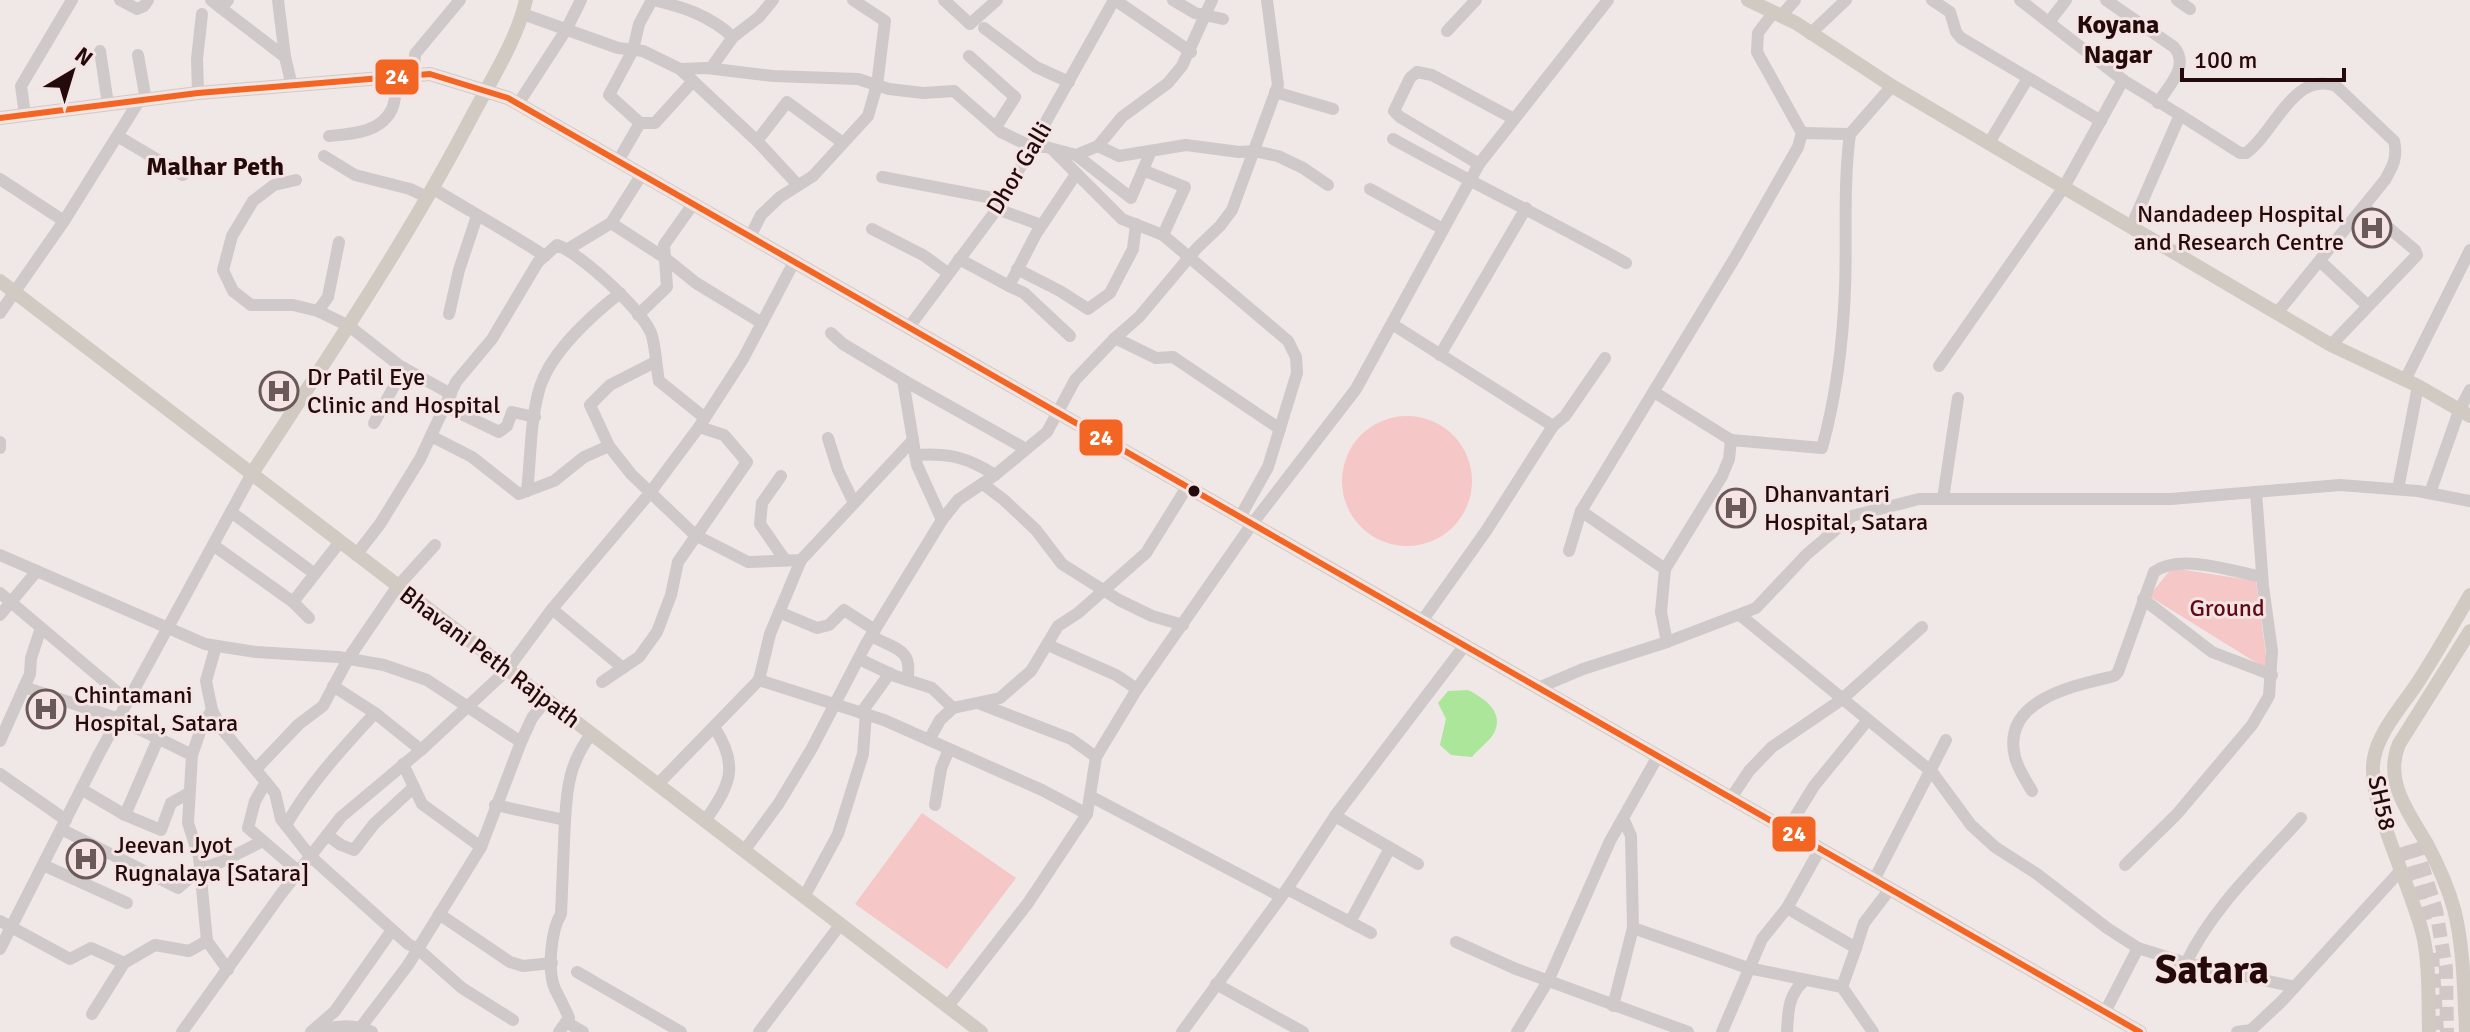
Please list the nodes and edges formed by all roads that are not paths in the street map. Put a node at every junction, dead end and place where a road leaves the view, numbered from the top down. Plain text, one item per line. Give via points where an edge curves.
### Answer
1 (72, 0) edge
2 (120, 0) edge
3 (148, 0) edge
4 (278, 0) edge
5 (460, 0) edge
6 (581, 0) edge
7 (652, 0) edge
8 (773, 0) edge
9 (853, 0) edge
10 (944, 0) edge
11 (997, 0) edge
12 (1114, 0) edge
13 (1173, 0) edge
14 (1212, 0) edge
15 (1267, 0) edge
16 (1476, 0) edge
17 (1608, 0) edge
18 (1795, 0) edge
19 (1846, 0) edge
20 (1932, 0) edge
21 (2020, 0) edge
22 (2066, 0) edge
23 (2106, 0) edge
24 (2177, 0) edge
25 (1750, 1) edge
26 (220, 3) edge
27 (524, 7) edge
28 (2190, 9) dead end
29 (202, 14) dead end
30 (1206, 15) junction
31 (1777, 15) junction
32 (1223, 19) dead end
33 (2049, 22) junction
34 (984, 28) dead end
35 (566, 30) junction
36 (1447, 31) dead end
37 (1810, 34) junction
38 (733, 37) junction
39 (633, 50) junction
40 (100, 51) dead end
41 (1191, 52) junction
42 (138, 55) dead end
43 (969, 56) dead end
44 (285, 57) junction
45 (711, 68) junction
46 (680, 69) junction
47 (414, 76) junction
48 (398, 77) junction
49 (2028, 78) junction
50 (2123, 80) junction
51 (693, 81) junction
52 (1069, 82) junction
53 (877, 85) junction
54 (292, 86) junction
55 (1892, 86) junction
56 (486, 91) junction
57 (1275, 92) junction
58 (198, 93) junction
59 (142, 100) junction
60 (2158, 103) junction
61 (108, 104) junction
62 (518, 104) junction
63 (1333, 109) dead end
64 (25, 115) junction
65 (2180, 115) junction
66 (0, 118) edge
67 (1514, 119) junction
68 (2101, 121) junction
69 (640, 123) junction
70 (996, 127) junction
71 (1802, 133) junction
72 (1850, 134) junction
73 (329, 136) dead end
74 (119, 137) junction
75 (1393, 139) dead end
76 (757, 141) junction
77 (843, 143) junction
78 (1989, 143) junction
79 (1098, 146) junction
80 (1032, 147) junction
81 (1051, 148) junction
82 (1151, 151) junction
83 (1254, 151) junction
84 (1076, 155) junction
85 (324, 156) dead end
86 (618, 161) junction
87 (1479, 164) junction
88 (1145, 171) junction
89 (642, 174) junction
90 (1076, 174) junction
91 (183, 175) dead end
92 (882, 177) dead end
93 (0, 179) edge
94 (296, 180) dead end
95 (1469, 181) junction
96 (798, 185) junction
97 (1328, 185) dead end
98 (2064, 187) junction
99 (1370, 189) dead end
100 (430, 193) junction
101 (693, 204) junction
102 (1000, 205) junction
103 (2364, 207) junction
104 (1526, 208) junction
105 (477, 216) junction
106 (64, 221) junction
107 (611, 223) junction
108 (1136, 224) junction
109 (1041, 225) junction
110 (2131, 227) junction
111 (872, 229) dead end
112 (1443, 229) junction
113 (1163, 235) junction
114 (750, 237) junction
115 (339, 242) dead end
116 (568, 249) junction
117 (2470, 250) edge
118 (545, 256) junction
119 (1190, 256) junction
120 (665, 258) junction
121 (959, 259) junction
122 (794, 262) junction
123 (2321, 262) junction
124 (1626, 263) dead end
125 (1017, 269) junction
126 (948, 273) junction
127 (0, 281) edge
128 (1009, 286) junction
129 (15, 293) junction
130 (620, 293) junction
131 (2368, 306) junction
132 (318, 311) junction
133 (0, 313) edge
134 (2277, 313) junction
135 (449, 314) dead end
136 (638, 315) junction
137 (762, 323) junction
138 (1392, 324) junction
139 (349, 326) junction
140 (909, 327) junction
141 (831, 333) dead end
142 (1070, 336) dead end
143 (1115, 338) junction
144 (2331, 345) junction
145 (1440, 355) junction
146 (1605, 358) dead end
147 (655, 362) junction
148 (1939, 366) dead end
149 (404, 368) junction
150 (903, 380) junction
151 (2412, 383) junction
152 (2470, 390) edge
153 (1654, 392) junction
154 (451, 394) junction
155 (1958, 398) dead end
156 (445, 406) junction
157 (1057, 412) junction
158 (2465, 414) edge
159 (535, 417) junction
160 (702, 422) junction
161 (374, 423) dead end
162 (1553, 426) junction
163 (1280, 429) junction
164 (431, 436) junction
165 (828, 438) dead end
166 (913, 440) junction
167 (1731, 440) junction
168 (609, 446) junction
169 (1026, 449) junction
170 (915, 455) junction
171 (251, 475) junction
172 (995, 475) junction
173 (781, 476) dead end
174 (983, 484) junction
175 (1187, 487) junction
176 (2398, 489) junction
177 (527, 491) junction
178 (2256, 492) junction
179 (2430, 493) junction
180 (649, 494) junction
181 (1943, 499) junction
182 (2470, 501) edge
183 (854, 503) junction
184 (1581, 511) junction
185 (231, 512) junction
186 (942, 520) junction
187 (1246, 520) junction
188 (695, 535) junction
189 (339, 543) junction
190 (213, 545) junction
191 (435, 545) dead end
192 (1569, 551) dead end
193 (0, 555) edge
194 (356, 555) junction
195 (785, 560) junction
196 (801, 560) junction
197 (1665, 569) junction
198 (37, 571) junction
199 (315, 574) junction
200 (2262, 577) junction
201 (397, 587) junction
202 (1105, 591) junction
203 (0, 593) edge
204 (2470, 595) edge
205 (2143, 599) junction
206 (11, 602) junction
207 (293, 602) junction
208 (552, 609) junction
209 (779, 612) junction
210 (0, 615) edge
211 (1740, 615) junction
212 (309, 618) dead end
213 (1422, 621) junction
214 (1183, 625) junction
215 (1922, 627) dead end
216 (41, 628) junction
217 (168, 628) junction
218 (2470, 631) edge
219 (873, 633) junction
220 (1667, 642) junction
221 (1048, 645) junction
222 (1465, 645) junction
223 (216, 646) junction
224 (348, 659) junction
225 (859, 659) junction
226 (623, 668) junction
227 (507, 670) junction
228 (890, 673) junction
229 (2272, 675) junction
230 (759, 680) junction
231 (907, 680) junction
232 (602, 682) dead end
233 (333, 686) junction
234 (24, 687) junction
235 (1538, 688) junction
236 (1137, 689) junction
237 (2412, 691) junction
238 (546, 700) junction
239 (1841, 700) junction
240 (128, 701) junction
241 (2427, 701) junction
242 (978, 703) junction
243 (836, 705) junction
244 (468, 708) junction
245 (953, 708) junction
246 (212, 710) junction
247 (6, 713) edge
248 (375, 713) junction
249 (864, 713) junction
250 (119, 719) junction
251 (1867, 721) junction
252 (714, 727) junction
253 (591, 734) junction
254 (158, 739) junction
255 (929, 740) junction
256 (1946, 740) dead end
257 (0, 741) edge
258 (521, 742) junction
259 (949, 749) junction
260 (421, 750) junction
261 (192, 755) junction
262 (1658, 756) junction
263 (1096, 757) junction
264 (403, 764) junction
265 (256, 769) junction
266 (1932, 772) junction
267 (0, 774) edge
268 (266, 782) junction
269 (657, 785) junction
270 (414, 787) junction
271 (81, 789) junction
272 (2375, 790) junction
273 (2032, 791) dead end
274 (189, 793) junction
275 (1090, 796) junction
276 (1731, 798) junction
277 (495, 805) junction
278 (935, 805) dead end
279 (1087, 814) junction
280 (125, 815) junction
281 (2408, 815) junction
282 (1335, 816) junction
283 (1623, 818) junction
284 (2301, 818) dead end
285 (565, 819) junction
286 (705, 821) junction
287 (63, 824) junction
288 (286, 825) junction
289 (1787, 830) junction
290 (327, 835) junction
291 (261, 842) junction
292 (481, 847) junction
293 (1390, 848) junction
294 (1820, 849) junction
295 (744, 851) junction
296 (310, 856) junction
297 (1418, 864) dead end
298 (43, 865) junction
299 (2125, 865) dead end
300 (200, 869) junction
301 (2401, 870) junction
302 (298, 871) junction
303 (1874, 880) junction
304 (1890, 889) junction
305 (1283, 892) junction
306 (804, 897) junction
307 (127, 903) dead end
308 (1787, 908) junction
309 (439, 914) junction
310 (1350, 922) junction
311 (6, 924) edge
312 (840, 925) junction
313 (1633, 928) junction
314 (392, 930) junction
315 (1371, 933) dead end
316 (207, 941) junction
317 (1456, 942) dead end
318 (1856, 948) junction
319 (2138, 948) junction
320 (0, 949) edge
321 (418, 949) junction
322 (124, 963) junction
323 (552, 963) junction
324 (2186, 963) junction
325 (1748, 968) junction
326 (228, 970) junction
327 (577, 972) dead end
328 (1548, 981) junction
329 (1804, 981) junction
330 (1216, 984) junction
331 (1842, 987) junction
332 (2295, 987) junction
333 (948, 1006) junction
334 (1613, 1006) junction
335 (2105, 1012) junction
336 (92, 1014) dead end
337 (513, 1020) dead end
338 (563, 1027) edge
339 (367, 1029) edge
340 (182, 1032) edge
341 (311, 1032) edge
342 (583, 1032) edge
343 (681, 1032) edge
344 (759, 1032) edge
345 (981, 1032) edge
346 (1182, 1032) edge
347 (1303, 1032) edge
348 (1517, 1032) edge
349 (1688, 1032) edge
350 (1722, 1032) edge
351 (1787, 1032) edge
352 (1873, 1032) edge
353 (2140, 1032) edge
354 (2237, 1032) edge
355 (2429, 1032) edge
356 (2466, 1032) edge

1 - 64 street via 21,86
2 - 3 street via 137,9
4 - 44 street
5 - 47 street via 415,54
6 - 35 street
7 - 38 street via 690,9
7 - 39 street
8 - 38 street
9 - 53 street via 885,21
10 - 11 street via 970,24
12 - 41 street
12 - 52 street, Dhor Galli
13 - 30 street
14 - 30 street
15 - 57 street
16 - 36 street
17 - 67 street
18 - 31 street
19 - 37 street
20 - 49 street via 1950,12 1961,38
21 - 33 street
22 - 33 street
23 - 60 street via 2181,55 2182,65
24 - 28 street
25 - 31 main road
26 - 44 street
27 - 35 street
27 - 56 main road
29 - 58 street
30 - 32 street
30 - 41 street
31 - 37 main road
31 - 71 street via 1758,33 1757,52
33 - 50 street
34 - 52 street via 1036,67
35 - 39 street
35 - 62 street
37 - 55 main road
38 - 45 street
39 - 46 street
39 - 69 street via 609,95
40 - 61 street
41 - 79 street via 1168,83 1122,117
42 - 59 street
43 - 70 street via 1015,97
44 - 54 street
45 - 46 street
45 - 53 street via 858,79
46 - 51 street
47 - 48 main road
47 - 56 main road via 430,74
48 - 54 main road
48 - 73 street via 391,110 379,124 359,133
49 - 68 street
49 - 78 street
50 - 60 street
50 - 68 street
51 - 69 street via 655,123
51 - 76 street
52 - 80 street, Dhor Galli
53 - 70 street via 923,93 954,91
53 - 77 street via 868,116
54 - 58 main road
55 - 72 street
55 - 78 main road
56 - 62 main road
56 - 100 main road
57 - 63 street
57 - 83 street
58 - 59 main road
59 - 61 main road
59 - 74 street
60 - 65 street
61 - 64 main road
62 - 86 main road
64 - 66 main road
65 - 103 street via 2246,153 2312,84 2336,86 2387,132 2397,152 2385,180
65 - 110 street
67 - 87 street
67 - 87 street via 1432,75 1417,72 1410,78 1394,111
68 - 98 street
69 - 86 street
70 - 80 street
71 - 72 street
71 - 153 street
72 - 167 street via 1845,291 1833,407 1822,448
74 - 91 street
74 - 106 street
75 - 95 street
76 - 77 street via 787,102
76 - 96 street
77 - 96 street
78 - 98 main road
79 - 82 street via 1119,156
79 - 84 street
80 - 81 street
80 - 102 street, Dhor Galli
81 - 84 street
81 - 90 street
82 - 83 street via 1186,145
82 - 88 street
83 - 97 street via 1278,156
83 - 119 street via 1232,210
84 - 88 street via 1131,198
85 - 100 street via 355,175
86 - 89 main road
87 - 95 street
88 - 113 street via 1185,187
89 - 101 main road
89 - 107 street
90 - 108 street via 1122,219
90 - 109 street
92 - 102 street
93 - 106 street
94 - 132 street via 274,185 253,201 232,236 223,270 233,291 251,305
95 - 104 street
95 - 112 street
96 - 114 street via 761,215
98 - 110 main road
98 - 148 street
99 - 112 street
100 - 105 street
100 - 139 main road
101 - 114 main road
101 - 120 street via 664,245
102 - 109 street
102 - 121 street, Dhor Galli
103 - 123 street
103 - 131 street via 2417,255
104 - 124 street
104 - 145 street
105 - 118 street
105 - 135 street
106 - 129 street
107 - 116 street
107 - 120 street
108 - 113 street
108 - 125 street via 1133,249 1110,293 1088,309
109 - 125 street
110 - 134 main road
111 - 126 street
112 - 138 street
113 - 119 street
114 - 122 main road
115 - 132 street via 328,297
116 - 118 street via 557,245
116 - 130 street
117 - 151 street
118 - 154 street
119 - 143 street
119 - 163 street via 1288,341 1297,373
120 - 136 street via 667,287
120 - 137 street
121 - 126 street, Dhor Galli
121 - 128 street
122 - 137 street
122 - 140 main road
123 - 131 street
123 - 134 street
125 - 128 street
126 - 140 street, Dhor Galli
127 - 129 main road, Bhavani Peth Rajpath
128 - 142 street via 1024,293
129 - 133 street
129 - 171 main road, Bhavani Peth Rajpath
130 - 136 street
130 - 159 street via 554,360 539,389
131 - 144 street
132 - 139 street
134 - 144 main road
136 - 147 street via 652,334
137 - 160 street
138 - 145 street
138 - 187 street via 1356,389
139 - 149 street
139 - 171 main road
140 - 157 main road
141 - 150 street
143 - 157 street via 1075,380
143 - 163 street via 1156,358 1173,357
144 - 151 main road
145 - 162 street
146 - 162 street
147 - 160 street via 659,381
147 - 168 street via 610,385 590,405
149 - 154 street
149 - 161 street
150 - 166 street
150 - 169 street
151 - 158 main road
151 - 176 street
152 - 158 street
153 - 167 street
153 - 184 street
154 - 156 street
155 - 181 street
156 - 159 street via 499,432 512,412
156 - 164 street
157 - 169 street via 1047,432
157 - 175 main road
158 - 179 street
159 - 177 street
160 - 180 street
160 - 188 street via 724,435 747,462
162 - 213 street
163 - 187 street
164 - 177 street via 472,457 519,494
164 - 194 street
165 - 183 street
166 - 170 street
166 - 183 street
167 - 197 street via 1722,476
168 - 177 street via 584,457 554,481
168 - 180 street
169 - 172 street
170 - 172 street via 972,461
170 - 186 street
171 - 185 street
171 - 189 main road, Bhavani Peth Rajpath
172 - 174 street
173 - 195 street via 762,503 760,524
174 - 186 street via 958,500
174 - 202 street via 1036,530 1062,564
175 - 187 main road
175 - 202 street via 1146,553
176 - 178 street via 2340,485
176 - 179 street
178 - 181 street via 2171,499
178 - 200 street
179 - 182 street
180 - 188 street
180 - 208 street
181 - 211 street via 1919,499 1852,516 1756,608
183 - 196 street
184 - 192 street
184 - 197 street
185 - 190 street
185 - 199 street
186 - 219 street
187 - 213 main road
187 - 214 street
188 - 195 street via 748,562
188 - 226 street via 678,562 657,632 639,657
189 - 194 main road, Bhavani Peth Rajpath
189 - 199 street
190 - 207 street
190 - 217 street
191 - 201 street
193 - 198 street
194 - 201 main road, Bhavani Peth Rajpath
195 - 196 street
196 - 209 street
197 - 220 street via 1661,612
198 - 206 street
198 - 217 street
199 - 207 street
200 - 205 street via 2182,562 2163,565 2154,572
200 - 229 street
201 - 224 street
201 - 227 main road, Bhavani Peth Rajpath
202 - 214 street via 1152,616
202 - 221 street via 1058,626
203 - 206 street
204 - 237 main road, SH58 / SH58
205 - 229 street via 2212,652
205 - 273 street via 2114,676 2056,691 2017,723 2015,760
206 - 210 street
206 - 216 street
207 - 212 street
208 - 226 street
208 - 227 street
209 - 219 street via 817,628 829,625 844,610
209 - 230 street
211 - 220 street
211 - 239 street
213 - 222 main road
214 - 236 street
215 - 239 street
216 - 234 street
216 - 240 street
217 - 223 street
217 - 240 street
218 - 241 main road, SH58 / SH58
219 - 225 street
219 - 231 street via 906,656 911,665
220 - 235 street
221 - 236 street
221 - 242 street via 1031,671 1000,698
222 - 235 main road
222 - 282 street
223 - 224 street
223 - 246 street via 206,681
224 - 233 street
224 - 244 street via 427,680
225 - 228 street
225 - 243 street
226 - 232 street
227 - 238 main road, Bhavani Peth Rajpath
227 - 244 street
228 - 231 street
228 - 249 street
229 - 299 street via 2269,696 2252,725 2177,814
230 - 243 street
230 - 252 street
231 - 245 street via 932,688
233 - 248 street
233 - 265 street via 323,706
234 - 247 street
234 - 250 street
235 - 262 main road
236 - 263 street
237 - 241 main road
237 - 272 main road, SH58 / SH58 via 2373,759
238 - 253 main road, Bhavani Peth Rajpath
238 - 258 street
239 - 251 street
239 - 276 street via 1772,747
240 - 250 street
241 - 281 main road, SH58 / SH58 via 2394,761 2393,776
242 - 245 street
242 - 263 street via 1071,739
243 - 249 street
243 - 295 street via 779,803
244 - 258 street
244 - 260 street
245 - 255 street
246 - 261 street
246 - 265 street
247 - 257 street
248 - 260 street
248 - 288 street via 329,763
249 - 255 street
249 - 306 street via 863,754 838,834
250 - 254 street
250 - 271 street
251 - 266 street
251 - 289 street via 1814,786
252 - 269 street
252 - 286 street via 730,755 730,768
253 - 269 main road, Bhavani Peth Rajpath
253 - 285 street via 567,781
254 - 261 street
254 - 280 street
255 - 259 street
256 - 266 street
258 - 277 street
259 - 278 street
259 - 279 street
260 - 264 street
261 - 274 street
262 - 276 main road
262 - 283 street
263 - 275 street
264 - 270 street
264 - 290 street
265 - 268 street
266 - 303 street
266 - 319 street via 1971,825 1995,847
267 - 287 street
268 - 288 street
268 - 291 street via 248,828
269 - 286 main road, Bhavani Peth Rajpath
270 - 290 street via 354,850
270 - 292 street via 422,804
271 - 280 street
271 - 287 street
272 - 281 main road via 2409,845
272 - 301 main road, SH58 / SH58
274 - 280 street via 171,803 161,830
274 - 300 street via 188,823
275 - 279 street
275 - 305 street
276 - 289 main road
277 - 285 street
277 - 292 street
279 - 333 street via 1028,903
281 - 356 main road, SH58 / SH58 via 2453,908
282 - 293 street
282 - 305 street
283 - 313 street via 1631,836
283 - 328 street
284 - 324 street via 2221,906
285 - 323 street via 561,914 553,927
286 - 295 main road, Bhavani Peth Rajpath
287 - 298 street
287 - 300 street via 178,888
288 - 296 street
289 - 294 main road
290 - 296 street
291 - 300 street
291 - 302 street
292 - 309 street
293 - 297 street
293 - 310 street
294 - 303 main road
294 - 308 street
295 - 306 main road, Bhavani Peth Rajpath
296 - 302 street
296 - 314 street
298 - 307 street
298 - 311 street
300 - 316 street
301 - 332 street
301 - 355 main road, SH58 / SH58 via 2424,942
302 - 326 street
303 - 304 main road
304 - 318 street via 1864,923
304 - 335 main road
305 - 310 street
305 - 330 street
306 - 312 main road, Bhavani Peth Rajpath
308 - 318 street
308 - 325 street via 1762,939
309 - 321 street
309 - 323 street via 510,962
310 - 315 street
311 - 320 street
311 - 322 street via 70,959 91,948
312 - 333 main road, Bhavani Peth Rajpath
312 - 344 street
313 - 325 street
313 - 334 street
314 - 321 street
314 - 341 street via 335,1011
316 - 322 street via 189,951 155,945
316 - 326 street
317 - 328 street
318 - 331 street
319 - 324 street
319 - 335 street
321 - 337 street via 462,988
321 - 339 street
322 - 336 street
323 - 338 street via 554,986 569,1018
324 - 332 street
325 - 329 street
325 - 350 street
326 - 340 street
327 - 343 street
328 - 334 street
328 - 348 street
329 - 331 street
329 - 351 street via 1788,1005
330 - 346 street
330 - 347 street
331 - 352 street
332 - 354 street via 2251,1030
333 - 345 main road, Bhavani Peth Rajpath
334 - 349 street
335 - 353 main road
338 - 342 street
339 - 341 street via 335,1026

